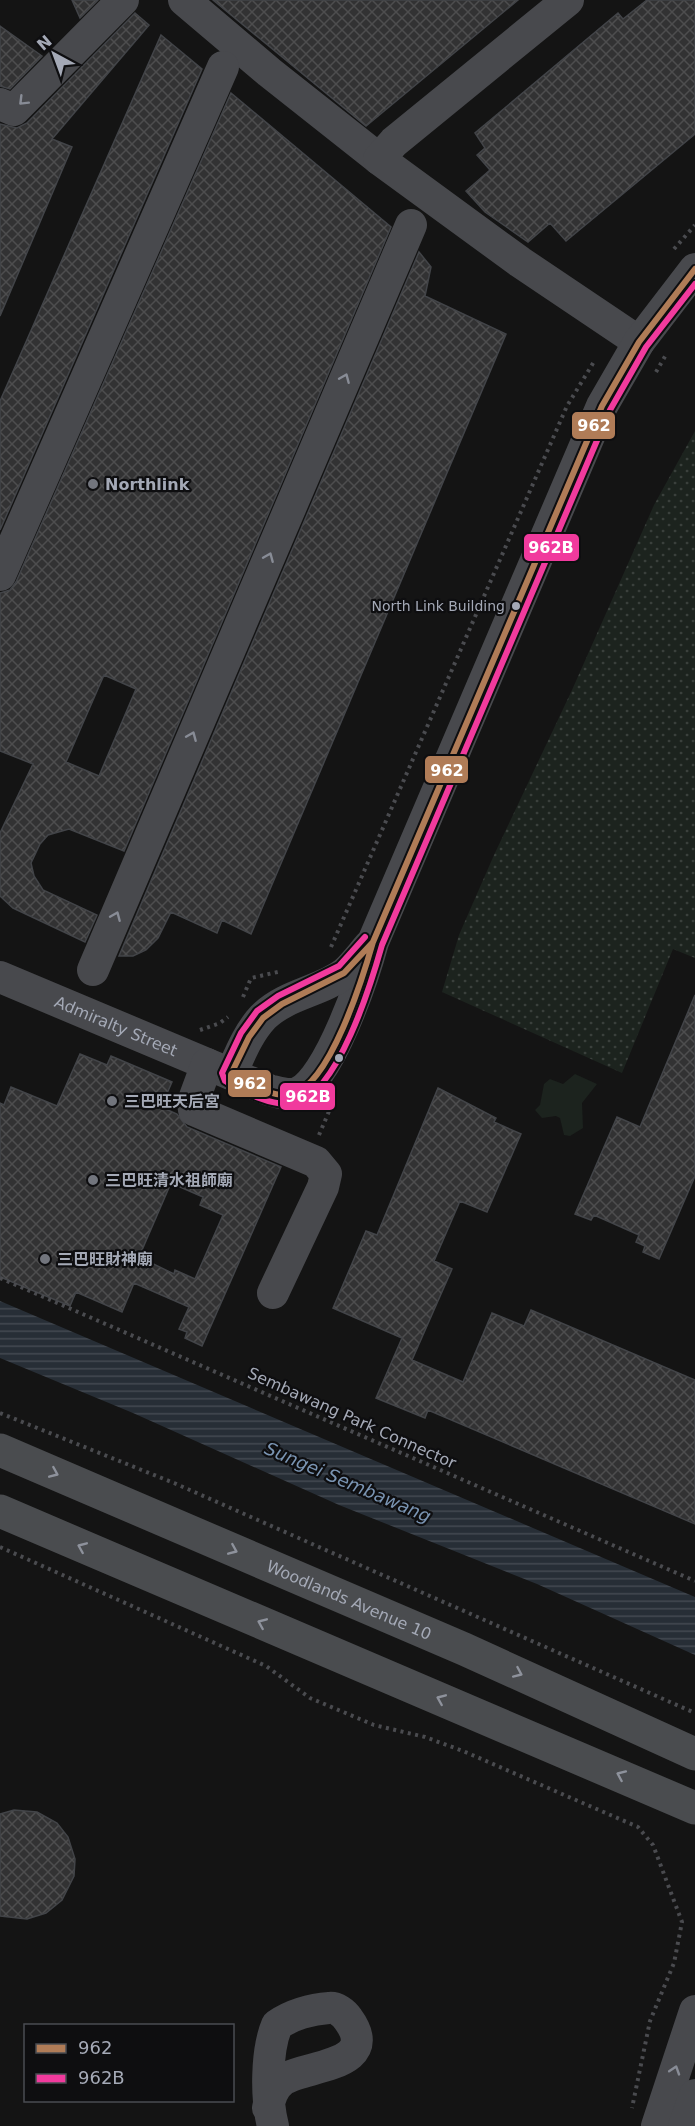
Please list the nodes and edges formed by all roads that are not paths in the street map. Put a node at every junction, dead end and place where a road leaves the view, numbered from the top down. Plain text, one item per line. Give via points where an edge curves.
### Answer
1 (123, 0) edge
2 (184, 0) edge
3 (568, 0) edge
4 (223, 67) dead end
5 (0, 104) edge
6 (379, 159) junction
7 (411, 225) dead end
8 (695, 269) edge
9 (639, 342) junction
10 (0, 574) edge
11 (373, 942) junction
12 (93, 970) dead end
13 (0, 977) edge
14 (219, 1069) junction
15 (269, 1090) junction
16 (248, 1134) junction
17 (273, 1293) dead end
18 (0, 1450) edge
19 (0, 1511) edge
20 (695, 1754) edge
21 (685, 1803) edge
22 (695, 1833) edge
23 (695, 2011) edge
24 (695, 2095) edge
25 (644, 2118) edge
26 (684, 2126) edge

1 -> 5 street via 14,110
2 - 6 street
3 - 6 street via 394,142
4 - 10 street
6 - 9 street via 520,262
12 -> 7 street
8 - 9 street, Admiralty Street
9 - 11 street, Admiralty Street via 602,406 565,489
11 - 14 street, Admiralty Street via 345,973 284,1001 264,1017
11 - 15 street, Admiralty Street via 363,980 318,1076 295,1094
13 - 14 street, Admiralty Street
14 - 15 street, Admiralty Street
14 - 16 street via 193,1102 194,1110
15 - 16 street
16 - 17 street via 316,1162 326,1174
18 -> 20 main road, Woodlands Avenue 10 via 464,1649
21 -> 19 main road
21 - 22 main road
25 -> 23 street
24 - 26 street

